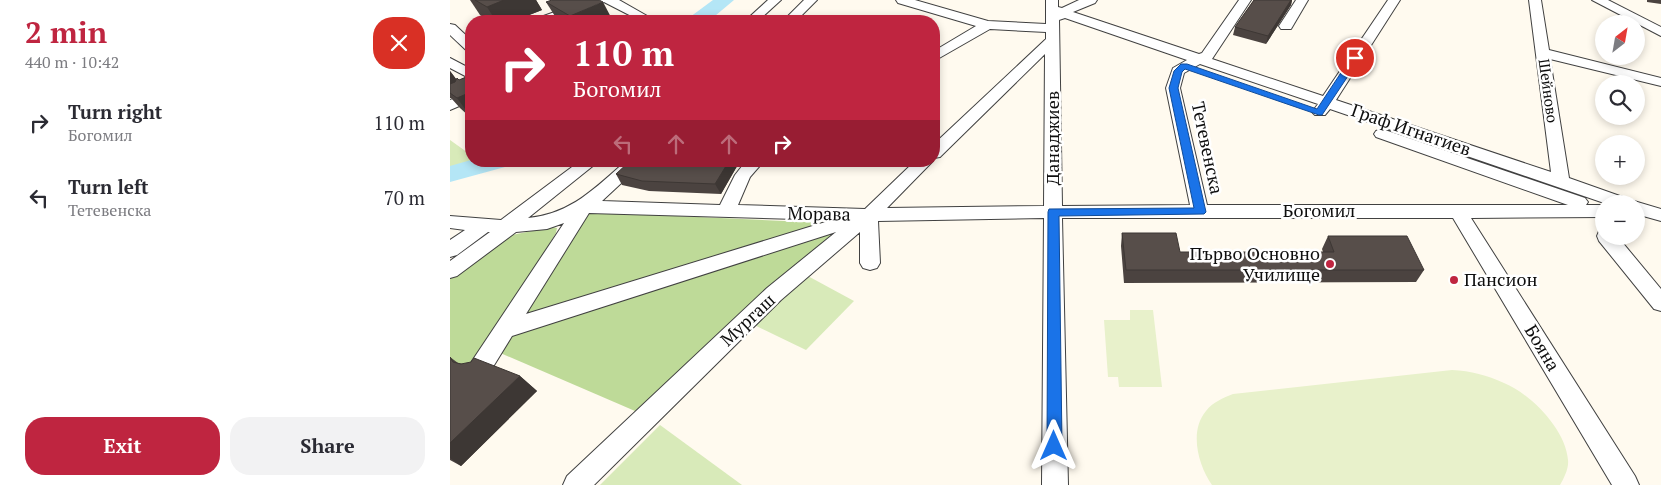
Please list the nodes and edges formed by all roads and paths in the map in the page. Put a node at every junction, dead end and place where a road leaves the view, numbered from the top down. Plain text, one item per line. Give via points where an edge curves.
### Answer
1 (600, 0) edge
2 (609, 0) edge
3 (775, 0) edge
4 (811, 0) edge
5 (902, 0) edge
6 (1091, 0) edge
7 (1245, 0) edge
8 (1302, 0) edge
9 (1394, 0) edge
10 (1536, 0) edge
11 (1598, 0) edge
12 (559, 15) edge
13 (638, 15) edge
14 (758, 15) edge
15 (798, 15) edge
16 (1054, 18) edge
17 (987, 26) junction
18 (1286, 26) dead end
19 (450, 28) edge
20 (1661, 32) edge
21 (465, 42) edge
22 (465, 50) edge
23 (940, 53) edge
24 (1542, 53) junction
25 (450, 56) edge
26 (1199, 58) junction
27 (450, 62) edge
28 (1184, 66) junction
29 (465, 71) edge
30 (1661, 82) edge
31 (465, 99) edge
32 (450, 105) edge
33 (1323, 107) junction
34 (940, 146) edge
35 (584, 167) edge
36 (630, 167) edge
37 (750, 167) edge
38 (920, 167) edge
39 (1561, 182) junction
40 (1600, 195) edge
41 (584, 207) junction
42 (1582, 207) junction
43 (1595, 209) edge
44 (726, 211) junction
45 (1458, 211) junction
46 (1053, 212) junction
47 (1200, 212) junction
48 (870, 215) junction
49 (450, 222) edge
50 (1595, 222) edge
51 (500, 226) junction
52 (1613, 245) edge
53 (451, 249) edge
54 (475, 253) junction
55 (870, 263) dead end
56 (450, 271) edge
57 (1661, 303) edge
58 (503, 330) junction
59 (480, 368) edge
60 (576, 485) edge
61 (1055, 485) edge
62 (1626, 485) edge

1 - 12 street
2 - 13 street
3 - 14 street
4 - 15 street
5 - 17 street
6 - 16 street
7 - 26 street via 1207,56
8 - 18 street
9 - 33 street
10 - 24 street, Шейново
11 - 20 street
16 - 17 street
16 - 26 street, Граф Игнатиев
16 - 28 street, Граф Игнатиев
16 - 34 street
16 - 46 street, Данаджиев
17 - 23 street
19 - 21 street
22 - 25 street
24 - 30 street
24 - 39 street, Шейново
26 - 28 street
26 - 33 street, Граф Игнатиев
27 - 29 street
28 - 33 street, Граф Игнатиев
28 - 47 street, Тетевенска via 1178,71 1173,88
31 - 32 street
33 - 39 street, Граф Игнатиев
33 - 42 street, Граф Игнатиев
35 - 51 street
36 - 41 street
37 - 44 street via 743,174
38 - 48 street, Мургаш
39 - 40 street, Граф Игнатиев
39 - 42 street
41 - 44 street, Морава
41 - 51 street via 547,223
41 - 58 street
42 - 43 street, Граф Игнатиев
42 - 45 street, Богомил
42 - 50 street
44 - 48 street, Морава
45 - 47 street, Богомил
45 - 62 street, Бояна
46 - 47 street, Богомил
46 - 48 street, Морава
46 - 61 street, Данаджиев
48 - 55 street
48 - 58 street
48 - 60 street, Мургаш via 774,294
49 - 51 street
51 - 53 street
51 - 54 street
52 - 57 street
53 - 54 street
54 - 56 street
58 - 59 street

